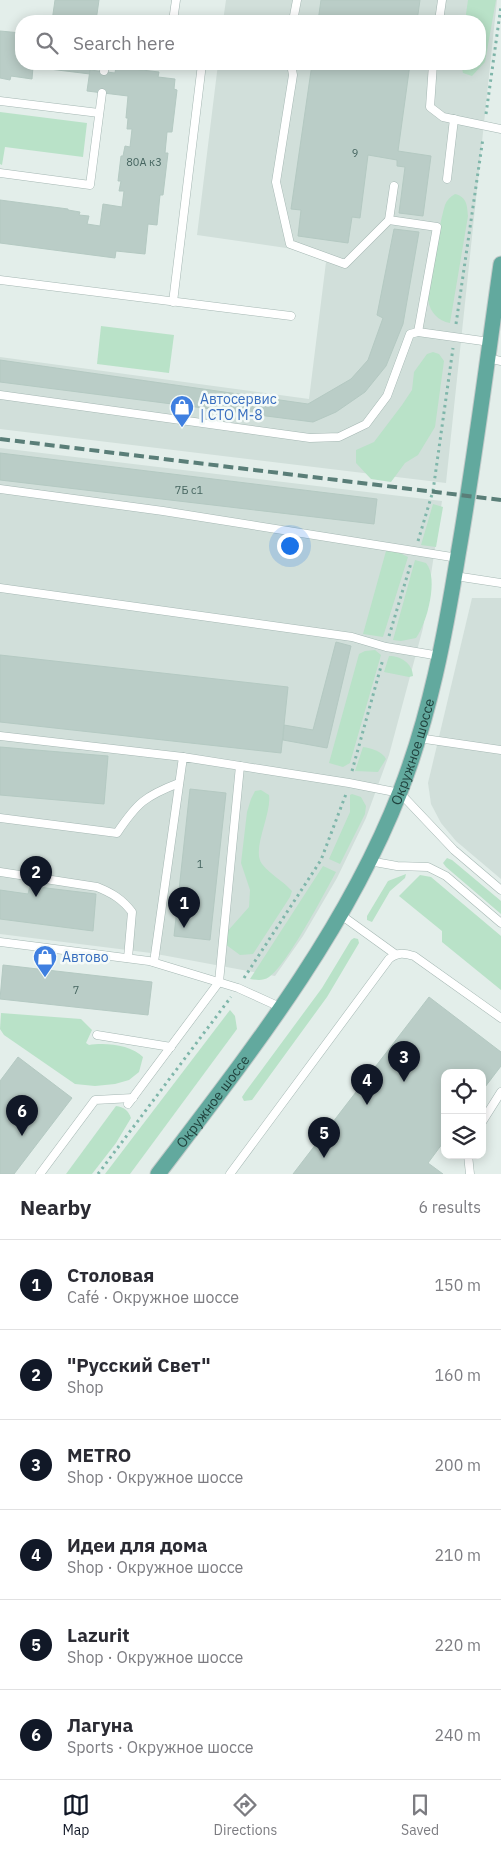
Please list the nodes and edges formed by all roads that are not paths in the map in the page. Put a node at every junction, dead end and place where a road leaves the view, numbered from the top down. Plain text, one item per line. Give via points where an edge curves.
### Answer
1 (176, 0) edge
2 (297, 0) edge
3 (442, 0) edge
4 (174, 15) edge
5 (295, 15) edge
6 (440, 15) edge
7 (201, 70) edge
8 (292, 70) edge
9 (433, 70) edge
10 (102, 93) dead end
11 (0, 101) edge
12 (99, 113) junction
13 (454, 119) junction
14 (501, 129) edge
15 (0, 174) edge
16 (447, 180) dead end
17 (394, 186) dead end
18 (389, 220) junction
19 (500, 271) edge
20 (0, 280) edge
21 (173, 302) junction
22 (291, 316) dead end
23 (418, 332) junction
24 (490, 342) junction
25 (494, 359) edge
26 (0, 394) edge
27 (0, 489) edge
28 (458, 558) junction
29 (455, 576) junction
30 (501, 583) edge
31 (0, 588) edge
32 (440, 656) junction
33 (0, 736) edge
34 (418, 738) junction
35 (501, 750) edge
36 (183, 757) junction
37 (240, 766) junction
38 (179, 783) junction
39 (400, 793) junction
40 (0, 818) edge
41 (370, 860) junction
42 (0, 872) edge
43 (501, 890) edge
44 (341, 914) junction
45 (501, 923) edge
46 (0, 942) edge
47 (395, 954) junction
48 (128, 958) junction
49 (154, 962) junction
50 (219, 982) junction
51 (280, 1007) junction
52 (501, 1018) edge
53 (97, 1035) dead end
54 (171, 1048) junction
55 (501, 1092) edge
56 (486, 1116) edge
57 (468, 1159) edge
58 (40, 1174) edge
59 (158, 1174) edge
60 (230, 1174) edge
61 (470, 1174) edge

1 - 4 lane
2 - 5 lane
3 - 6 lane
7 - 21 lane
8 - 18 lane via 276,182 290,244 345,264
9 - 13 lane via 430,107 443,117
10 - 12 lane
11 - 12 lane
12 - 15 lane via 90,185
13 - 14 lane
13 - 16 lane
17 - 18 lane
18 - 23 lane via 438,227
19 - 24 main road, Окружное шоссе
20 - 21 lane
21 - 22 lane
23 - 24 lane
23 - 26 lane via 410,334 388,396 366,424 339,437 310,438
24 - 25 main road, Окружное шоссе
25 - 28 main road, Окружное шоссе
27 - 28 lane via 163,511
28 - 29 main road, Окружное шоссе
29 - 30 lane
29 - 32 main road, Окружное шоссе
31 - 32 lane via 352,637 386,647
32 - 34 main road, Окружное шоссе
33 - 36 lane
34 - 35 lane
34 - 39 main road, Окружное шоссе
36 - 37 lane
36 - 38 lane
37 - 39 lane
37 - 50 lane
38 - 40 lane via 151,794 133,809 117,833
38 - 49 lane
39 - 41 main road, Окружное шоссе
39 - 43 lane via 454,850
41 - 44 main road, Окружное шоссе
41 - 45 lane via 396,866 428,867 446,876
42 - 48 lane via 111,892 132,912
44 - 47 lane
44 - 51 main road, Окружное шоссе
46 - 48 lane
47 - 52 lane via 414,956
47 - 60 lane
48 - 49 lane
49 - 50 lane
50 - 51 lane
50 - 54 lane
51 - 59 main road, Окружное шоссе
53 - 54 lane
54 - 58 lane via 131,1101 95,1100
55 - 56 lane
57 - 61 lane

